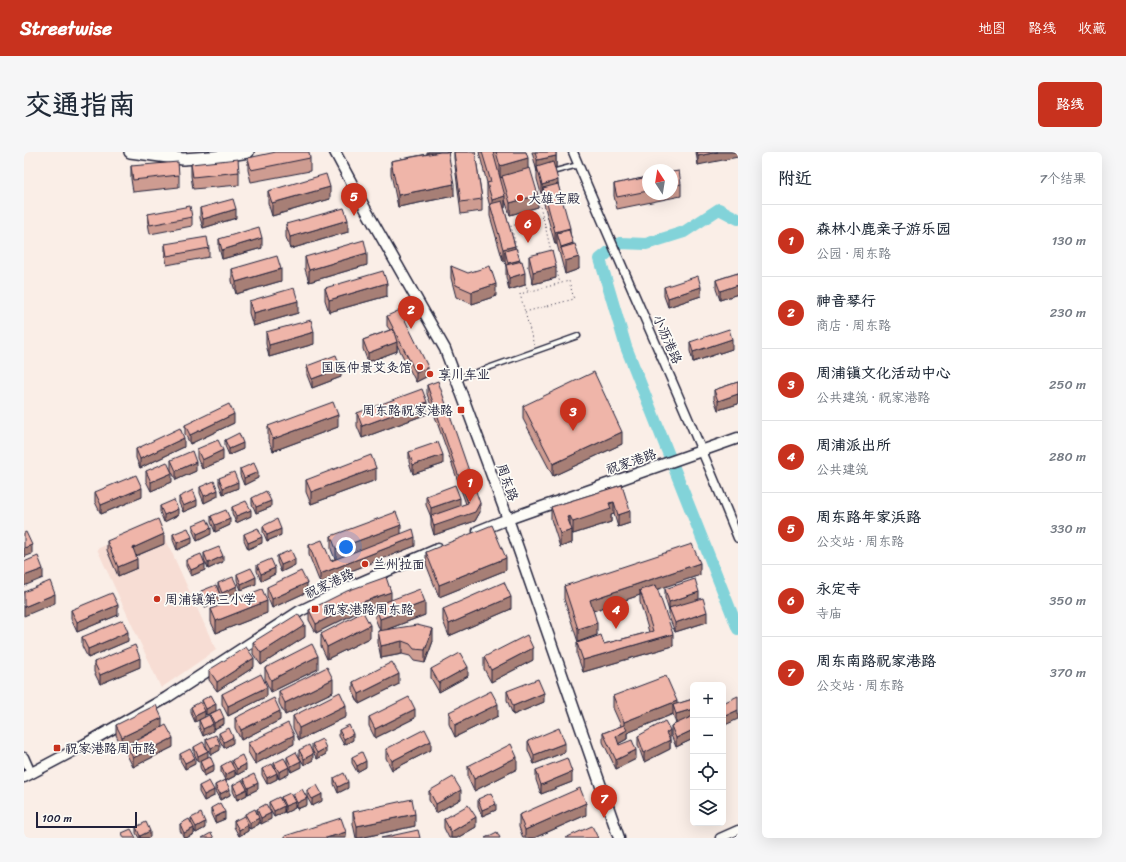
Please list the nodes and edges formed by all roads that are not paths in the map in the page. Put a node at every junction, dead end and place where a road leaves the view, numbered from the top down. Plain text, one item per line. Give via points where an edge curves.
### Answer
1 (130, 152) edge
2 (141, 152) edge
3 (147, 152) edge
4 (248, 152) edge
5 (335, 152) edge
6 (573, 152) edge
7 (579, 165) junction
8 (545, 173) edge
9 (578, 336) dead end
10 (456, 379) junction
11 (738, 438) edge
12 (703, 450) junction
13 (508, 519) junction
14 (472, 534) edge
15 (738, 538) edge
16 (450, 544) edge
17 (24, 757) edge
18 (28, 775) edge
19 (738, 830) edge
20 (619, 838) edge
21 (720, 838) edge

1 - 2 main road
2 - 3 main road
2 - 4 main road via 183,159
5 - 10 street, 周东路 via 445,349
6 - 7 street, 小沥港路
7 - 8 lane
7 - 12 street, 小沥港路
9 - 10 lane
10 - 13 street, 周东路
11 - 12 street, 祝家港路
12 - 13 street, 祝家港路
12 - 15 street, 小沥港路
13 - 14 street, 祝家港路
13 - 20 street, 周东路
16 - 18 street, 祝家港路 via 300,611 166,698
17 - 18 street
19 - 21 street

